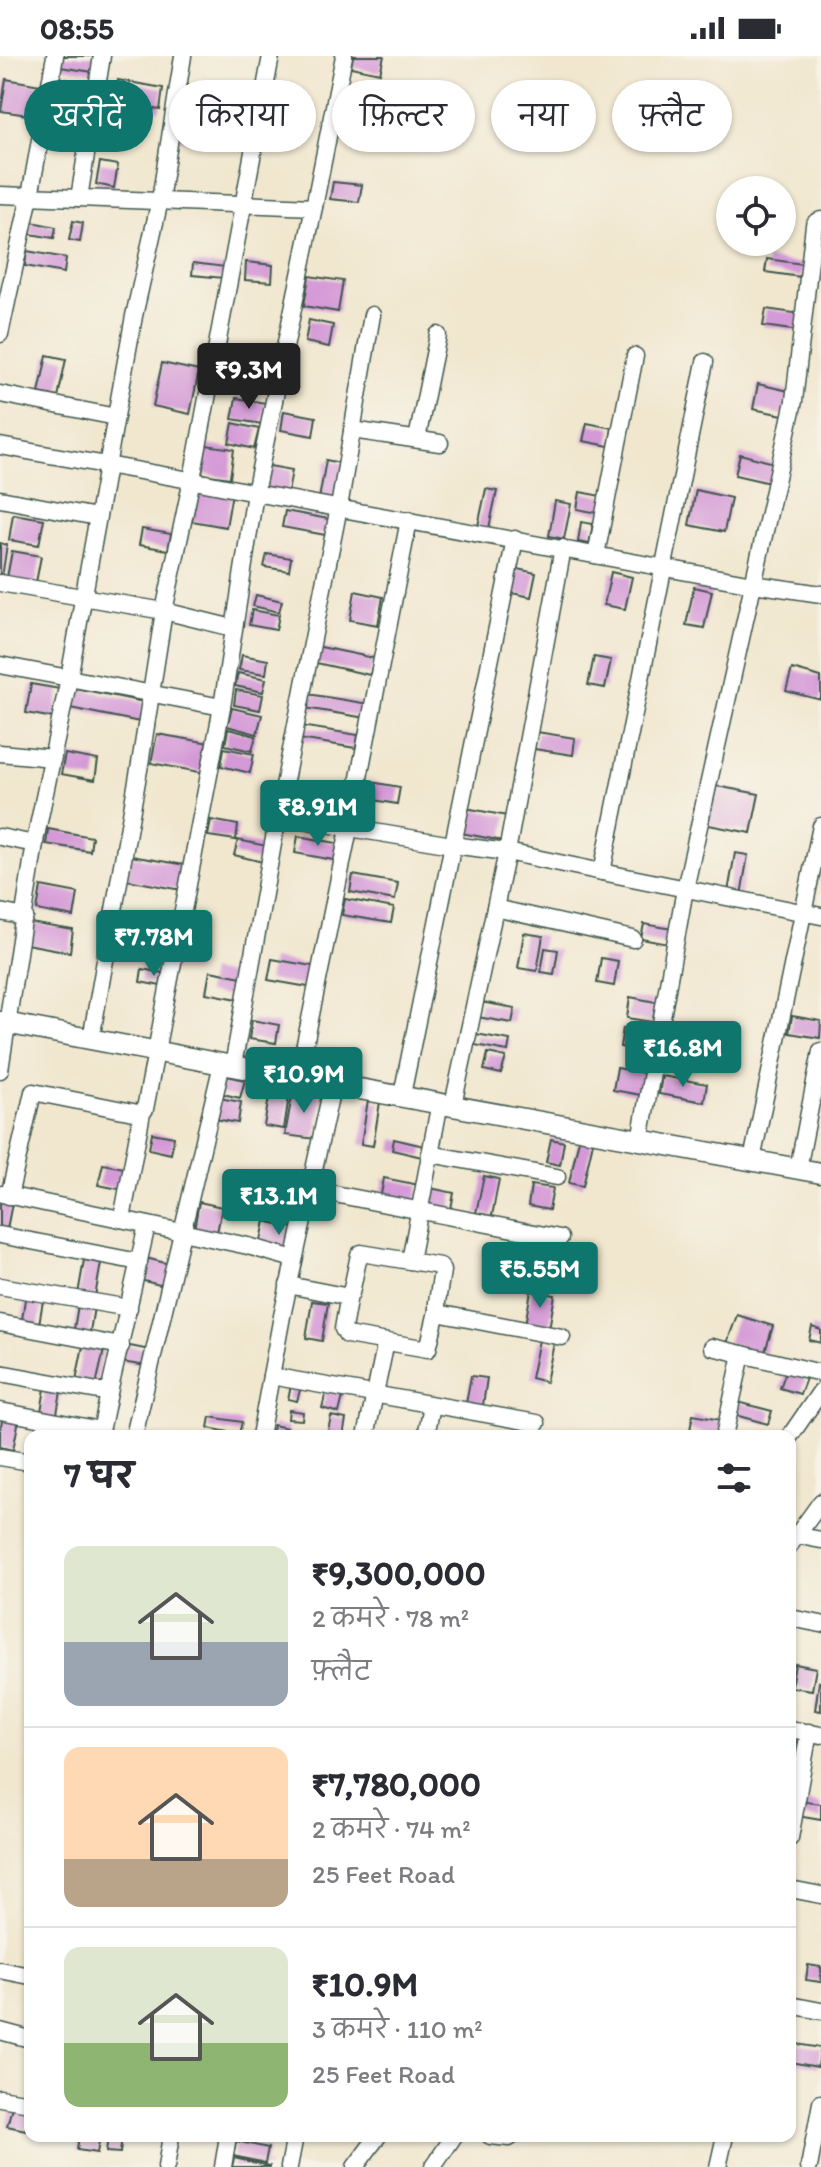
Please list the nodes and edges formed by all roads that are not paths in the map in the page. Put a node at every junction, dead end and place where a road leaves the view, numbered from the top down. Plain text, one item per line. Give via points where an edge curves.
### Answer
1 (55, 56) edge
2 (102, 56) edge
3 (183, 56) edge
4 (271, 56) edge
5 (344, 56) edge
6 (0, 195) edge
7 (30, 196) junction
8 (79, 198) junction
9 (160, 200) junction
10 (244, 204) junction
11 (314, 207) junction
12 (821, 220) edge
13 (372, 315) dead end
14 (0, 334) edge
15 (438, 335) dead end
16 (635, 356) dead end
17 (705, 362) dead end
18 (0, 394) edge
19 (116, 417) junction
20 (352, 430) junction
21 (417, 439) junction
22 (440, 443) dead end
23 (0, 446) edge
24 (107, 466) junction
25 (192, 479) junction
26 (255, 493) junction
27 (0, 499) edge
28 (339, 507) junction
29 (97, 517) junction
30 (409, 520) junction
31 (515, 539) junction
32 (563, 548) junction
33 (596, 555) junction
34 (665, 567) junction
35 (0, 583) edge
36 (753, 584) junction
37 (821, 594) edge
38 (83, 597) junction
39 (164, 611) junction
40 (233, 628) junction
41 (0, 665) edge
42 (69, 678) junction
43 (151, 692) junction
44 (222, 707) junction
45 (0, 753) edge
46 (53, 758) junction
47 (278, 816) junction
48 (821, 826) edge
49 (349, 829) junction
50 (0, 837) edge
51 (35, 844) junction
52 (452, 845) junction
53 (507, 852) junction
54 (602, 872) junction
55 (685, 889) junction
56 (495, 908) junction
57 (0, 912) edge
58 (813, 914) edge
59 (25, 917) junction
60 (633, 939) dead end
61 (4, 1022) edge
62 (91, 1039) junction
63 (821, 1051) edge
64 (157, 1052) junction
65 (228, 1065) junction
66 (0, 1070) edge
67 (298, 1078) junction
68 (333, 1083) junction
69 (402, 1095) junction
70 (446, 1104) junction
71 (142, 1113) junction
72 (640, 1140) junction
73 (430, 1154) junction
74 (752, 1160) junction
75 (798, 1169) junction
76 (821, 1173) edge
77 (557, 1177) dead end
78 (309, 1189) junction
79 (5, 1195) edge
80 (419, 1211) junction
81 (122, 1219) junction
82 (147, 1225) junction
83 (181, 1232) junction
84 (0, 1235) edge
85 (560, 1238) dead end
86 (294, 1259) junction
87 (410, 1261) junction
88 (139, 1262) junction
89 (288, 1285) junction
90 (0, 1286) edge
91 (349, 1295) junction
92 (129, 1308) junction
93 (437, 1311) junction
94 (0, 1323) edge
95 (562, 1337) dead end
96 (386, 1342) junction
97 (121, 1346) junction
98 (712, 1347) dead end
99 (742, 1354) junction
100 (0, 1373) edge
101 (821, 1373) edge
102 (271, 1376) junction
103 (821, 1391) edge
104 (109, 1393) junction
105 (374, 1395) junction
106 (432, 1405) junction
107 (0, 1411) edge
108 (537, 1423) dead end
109 (86, 1430) edge
110 (101, 1430) edge
111 (135, 1430) edge
112 (261, 1430) edge
113 (367, 1430) edge
114 (427, 1430) edge
115 (725, 1430) edge
116 (794, 1430) edge
117 (0, 1457) edge
118 (24, 1461) edge
119 (821, 1502) edge
120 (796, 1533) edge
121 (796, 1538) edge
122 (821, 1540) edge
123 (796, 1619) edge
124 (821, 1624) edge
125 (815, 1734) edge
126 (796, 1813) edge
127 (796, 1890) edge
128 (821, 1895) edge
129 (0, 1970) edge
130 (24, 1975) edge
131 (796, 2006) edge
132 (821, 2011) edge
133 (0, 2031) edge
134 (24, 2037) edge
135 (0, 2098) edge
136 (24, 2102) edge
137 (821, 2103) edge
138 (170, 2142) edge
139 (227, 2142) edge
140 (294, 2142) edge
141 (374, 2142) edge
142 (450, 2142) edge
143 (724, 2142) edge
144 (166, 2167) edge
145 (223, 2167) edge
146 (289, 2167) edge
147 (355, 2167) edge
148 (433, 2167) edge
149 (718, 2167) edge
150 (809, 2167) edge

1 - 7 street
2 - 8 street
3 - 9 street
4 - 10 street
5 - 11 street
6 - 7 street
7 - 8 street
7 - 14 street
8 - 9 street
9 - 10 street
9 - 19 street
10 - 11 street
10 - 25 street
11 - 26 street
12 - 36 street via 814,225 794,401
13 - 20 street
15 - 21 street
16 - 33 street
17 - 34 street
18 - 19 street
19 - 24 street
20 - 21 street
20 - 28 street
21 - 22 street
23 - 24 street
24 - 25 street
24 - 29 street
25 - 26 street
25 - 39 street
26 - 28 street
26 - 40 street
27 - 29 street
28 - 30 street
28 - 47 street
29 - 38 street
30 - 31 street
30 - 49 street
31 - 32 street
31 - 52 street
32 - 33 street
32 - 53 street
33 - 34 street
34 - 36 street
34 - 54 street
35 - 38 street
36 - 37 street
36 - 55 street
38 - 39 street
38 - 42 street
39 - 40 street
39 - 43 street
40 - 44 street
41 - 42 street
42 - 43 street
42 - 46 street
43 - 44 street
43 - 62 street
44 - 64 street
45 - 46 street
46 - 51 street
47 - 49 street
47 - 65 street
48 - 58 street
49 - 52 street
49 - 67 street
50 - 51 street
51 - 59 street
52 - 53 street
52 - 69 street
53 - 54 street
53 - 56 street
54 - 55 street
55 - 58 street
55 - 72 street
56 - 60 street
56 - 70 street
57 - 59 street
58 - 74 street
59 - 61 street
61 - 62 street
61 - 66 street
62 - 64 street
63 - 75 street
64 - 65 street
64 - 71 street
65 - 67 street
65 - 83 street
67 - 68 street
68 - 69 street
68 - 78 street
69 - 70 street
70 - 72 street
70 - 73 street
71 - 79 street via 33,1092
71 - 81 street
72 - 74 street
73 - 77 street
73 - 80 street
74 - 75 street
75 - 76 street
78 - 80 street
78 - 86 street
79 - 81 street
80 - 85 street
80 - 87 street
81 - 82 street
82 - 83 street
82 - 88 street
83 - 86 street
83 - 111 street
84 - 88 street
86 - 89 street
87 - 91 street via 361,1253
87 - 93 street via 441,1268
88 - 92 street
89 - 91 street
89 - 102 street
90 - 92 street
91 - 96 street via 344,1332
92 - 97 street
93 - 95 street
93 - 96 street via 428,1349
94 - 97 street
96 - 105 street
97 - 104 street
98 - 99 street
99 - 101 street
99 - 115 street
100 - 104 street
102 - 105 street
102 - 112 street
103 - 116 street
104 - 110 street
105 - 106 street
105 - 113 street
106 - 108 street
106 - 114 street
107 - 109 street
117 - 118 street
119 - 120 street
121 - 122 street
123 - 124 street
125 - 126 street
127 - 128 street
129 - 130 street
131 - 132 street
133 - 134 street
135 - 136 street
137 - 150 street
138 - 144 street
139 - 145 street
140 - 146 street
141 - 147 street
142 - 148 street
143 - 149 street

